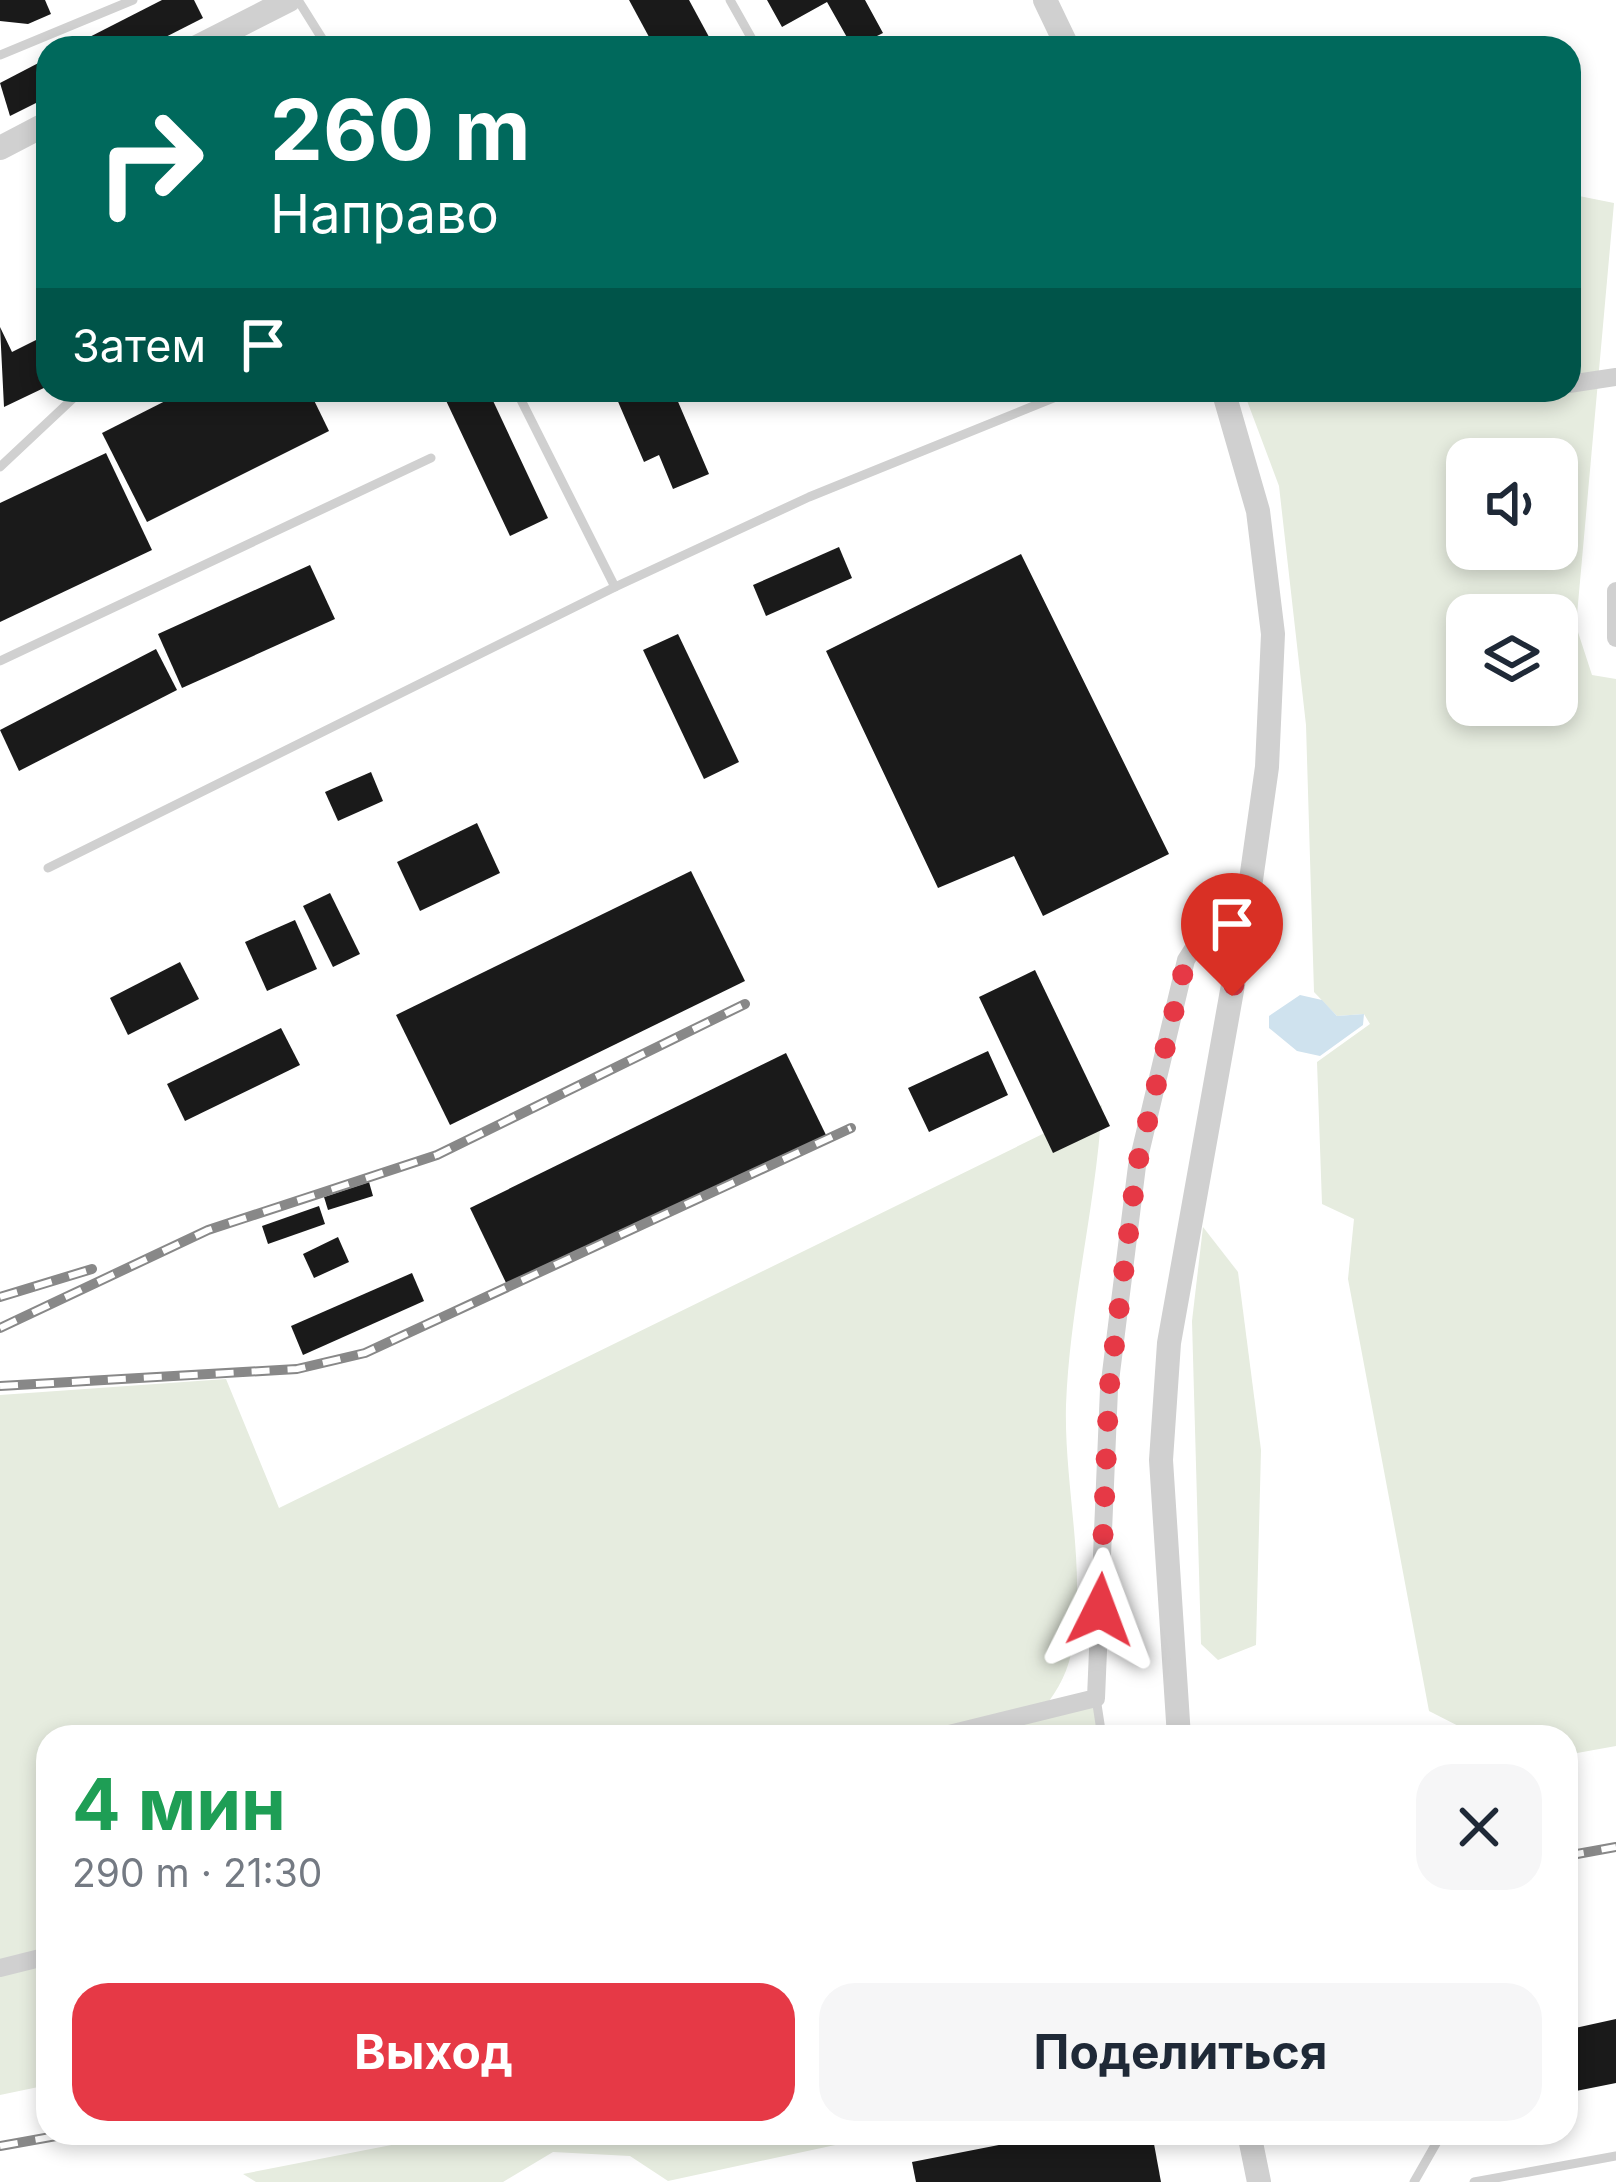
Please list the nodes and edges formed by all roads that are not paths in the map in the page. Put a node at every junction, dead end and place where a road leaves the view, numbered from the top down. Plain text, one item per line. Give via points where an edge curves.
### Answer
1 (133, 0) edge
2 (289, 0) edge
3 (298, 0) edge
4 (730, 0) edge
5 (1045, 0) edge
6 (257, 9) edge
7 (46, 36) edge
8 (214, 36) edge
9 (320, 36) edge
10 (750, 36) edge
11 (1063, 36) edge
12 (36, 40) edge
13 (0, 55) edge
14 (36, 129) edge
15 (0, 148) edge
16 (1616, 377) edge
17 (1581, 381) edge
18 (69, 402) edge
19 (522, 402) edge
20 (1043, 402) edge
21 (1226, 402) edge
22 (431, 458) dead end
23 (1, 464) edge
24 (615, 587) junction
25 (1616, 591) edge
26 (1616, 638) edge
27 (0, 661) edge
28 (48, 868) dead end
29 (1248, 901) junction
30 (1096, 1698) junction
31 (986, 1725) edge
32 (1100, 1725) edge
33 (1178, 1725) edge
34 (36, 1959) edge
35 (0, 1968) edge
36 (1251, 2145) edge
37 (1435, 2145) edge
38 (1616, 2156) edge
39 (1259, 2182) edge
40 (1414, 2182) edge
41 (1474, 2182) edge

1 - 7 lane
2 - 6 street
3 - 9 lane
4 - 10 lane
5 - 11 street
6 - 8 street
12 - 13 lane
14 - 15 street
16 - 17 street
18 - 23 lane
19 - 24 lane
20 - 24 lane via 809,496
21 - 29 street via 1258,511 1273,634 1267,767
22 - 27 lane
24 - 28 lane
25 - 26 street
29 - 30 street via 1212,919 1186,961 1137,1166 1109,1389
29 - 33 street via 1169,1343 1161,1460
30 - 31 street
30 - 32 lane
34 - 35 street
36 - 39 street
37 - 40 lane
38 - 41 lane

